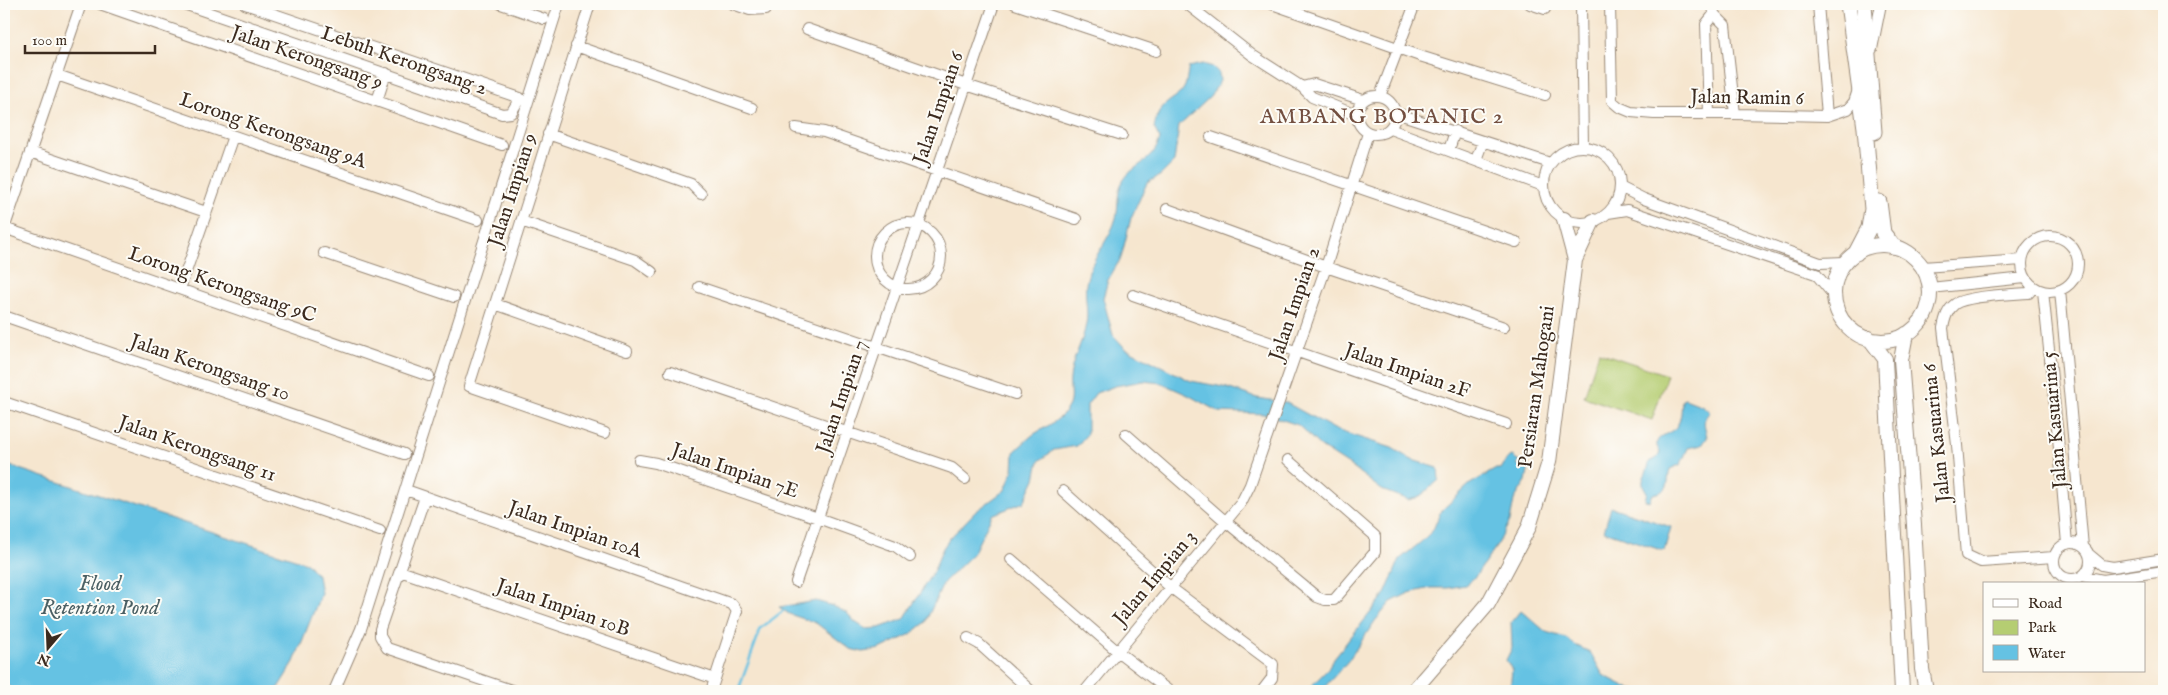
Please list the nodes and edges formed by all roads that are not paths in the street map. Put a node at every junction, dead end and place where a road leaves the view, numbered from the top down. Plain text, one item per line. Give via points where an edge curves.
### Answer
1 (82, 4) edge
2 (100, 4) edge
3 (184, 4) edge
4 (245, 4) edge
5 (501, 4) edge
6 (559, 4) edge
7 (590, 4) edge
8 (733, 4) edge
9 (994, 4) edge
10 (1015, 4) edge
11 (1187, 4) edge
12 (1272, 4) edge
13 (1415, 4) edge
14 (1530, 4) edge
15 (1582, 4) edge
16 (1610, 4) edge
17 (1818, 4) edge
18 (1848, 4) edge
19 (1864, 4) edge
20 (1881, 4) edge
21 (1545, 9) dead end
22 (1713, 9) edge
23 (766, 10) dead end
24 (544, 19) dead end
25 (807, 30) dead end
26 (576, 46) junction
27 (1398, 48) junction
28 (1156, 51) dead end
29 (1869, 61) junction
30 (386, 73) junction
31 (57, 75) junction
32 (966, 85) junction
33 (1302, 87) junction
34 (1859, 87) junction
35 (1545, 95) dead end
36 (1380, 96) junction
37 (1364, 100) junction
38 (377, 101) junction
39 (752, 108) dead end
40 (1396, 113) junction
41 (1709, 114) junction
42 (1734, 114) junction
43 (1356, 115) junction
44 (1827, 116) junction
45 (796, 128) dead end
46 (1390, 129) junction
47 (1455, 131) junction
48 (1368, 133) junction
49 (548, 134) junction
50 (1122, 135) dead end
51 (233, 136) junction
52 (1211, 137) dead end
53 (1483, 141) junction
54 (502, 145) dead end
55 (1583, 147) junction
56 (1449, 150) junction
57 (30, 152) junction
58 (1476, 160) junction
59 (1550, 163) junction
60 (936, 171) junction
61 (1352, 185) junction
62 (1543, 186) junction
63 (1620, 187) junction
64 (701, 194) dead end
65 (1167, 209) dead end
66 (206, 212) junction
67 (1608, 213) junction
68 (1076, 219) dead end
69 (1564, 219) junction
70 (478, 220) dead end
71 (521, 221) junction
72 (1593, 222) junction
73 (919, 224) junction
74 (4, 229) edge
75 (1516, 242) dead end
76 (1893, 246) junction
77 (324, 253) dead end
78 (1850, 258) junction
79 (1575, 260) junction
80 (2022, 260) junction
81 (1326, 267) junction
82 (1923, 268) junction
83 (652, 272) dead end
84 (2025, 278) junction
85 (699, 287) dead end
86 (898, 287) junction
87 (2033, 287) junction
88 (1930, 288) junction
89 (180, 289) junction
90 (2060, 290) junction
91 (2043, 291) junction
92 (1132, 295) dead end
93 (454, 297) dead end
94 (1835, 297) junction
95 (495, 304) junction
96 (4, 316) edge
97 (1504, 328) dead end
98 (1906, 334) junction
99 (1869, 338) junction
100 (878, 346) junction
101 (627, 351) dead end
102 (1297, 352) junction
103 (670, 372) dead end
104 (429, 376) dead end
105 (1015, 394) dead end
106 (4, 402) edge
107 (1506, 424) dead end
108 (848, 432) junction
109 (605, 433) dead end
110 (1126, 434) dead end
111 (404, 454) dead end
112 (639, 460) dead end
113 (1288, 460) dead end
114 (965, 479) dead end
115 (1250, 485) joint
116 (406, 490) junction
117 (1063, 491) dead end
118 (425, 497) junction
119 (818, 518) junction
120 (1226, 521) junction
121 (380, 531) dead end
122 (2067, 544) junction
123 (2083, 546) junction
124 (2090, 556) junction
125 (910, 557) dead end
126 (2054, 557) junction
127 (1011, 559) dead end
128 (2164, 559) edge
129 (400, 571) junction
130 (2164, 572) edge
131 (2083, 576) junction
132 (796, 582) dead end
133 (1170, 587) junction
134 (968, 638) dead end
135 (1117, 651) junction
136 (715, 679) junction
137 (334, 691) edge
138 (514, 691) edge
139 (711, 691) edge
140 (1031, 691) edge
141 (1085, 691) edge
142 (1168, 691) edge
143 (1262, 691) edge
144 (1413, 691) edge
145 (1902, 691) edge
146 (1926, 691) edge

1 - 31 street
2 - 38 street, Jalan Kerongsang 9
3 - 30 street, Lebuh Kerongsang 2
4 - 30 street, Lebuh Kerongsang 2 via 520,98 511,114 502,114
5 - 24 street
6 - 116 street
7 - 26 street, Jalan Impian 9
8 - 23 street via 750,10
9 - 32 street, Jalan Impian 6
10 - 28 street
11 - 33 street via 1252,54
12 - 27 street
13 - 27 street
14 - 21 street
15 - 55 street
16 - 41 street, Jalan Ramin 6 via 1612,101 1631,112
17 - 44 street
18 - 34 highway
19 - 29 highway
20 - 29 street
22 - 41 street via 1706,24
22 - 42 street via 1725,25
25 - 32 street
26 - 39 street
26 - 49 street, Jalan Impian 9
27 - 35 street
27 - 36 street
29 - 76 highway via 1880,218 1883,233
30 - 38 street
31 - 51 street, Lorong Kerongsang 9A
31 - 57 street
32 - 50 street
32 - 60 street, Jalan Impian 6
33 - 37 street via 1314,84
33 - 43 street via 1312,97
34 - 44 street, Jalan Ramin 6 via 1848,109
34 - 78 highway via 1872,209 1868,228
36 - 37 street
36 - 40 street via 1392,104
37 - 43 street
38 - 54 street, Jalan Kerongsang 9
40 - 46 street
40 - 47 street
41 - 42 street, Jalan Ramin 6
42 - 44 street, Jalan Ramin 6
43 - 48 street via 1359,126
45 - 60 street via 824,132
46 - 48 street via 1377,135
46 - 56 street
47 - 53 street
47 - 56 street
48 - 61 street, Jalan Impian 2
49 - 64 street via 691,184
49 - 71 street, Jalan Impian 9
51 - 66 street
51 - 70 street, Lorong Kerongsang 9A
52 - 61 street
53 - 58 street
53 - 59 street
55 - 59 street via 1564,151
55 - 63 street via 1605,155 1614,164
56 - 58 street
57 - 66 street
57 - 74 street
58 - 62 street
59 - 62 street
60 - 68 street
60 - 73 street, Jalan Impian 6
61 - 75 street
61 - 81 street, Jalan Impian 2
62 - 69 street via 1547,202
63 - 67 street
63 - 78 street via 1644,199 1820,263
65 - 81 street
66 - 89 street
67 - 72 street
67 - 94 street via 1627,210 1816,274
69 - 72 street
69 - 79 main road
71 - 83 street via 635,260
71 - 95 street, Jalan Impian 9
72 - 79 main road
73 - 86 street, Jalan Impian 6
73 - 86 street via 898,224 885,233 876,246 877,267 882,276
73 - 86 street via 929,230 939,243 942,260 938,271 922,286 911,289
74 - 89 street, Lorong Kerongsang 9C
76 - 78 main road via 1867,247
76 - 82 main road via 1910,254
77 - 93 street
78 - 94 main road via 1837,279
79 - 144 main road, Persiaran Mahogani via 1549,462 1529,527 1488,604
80 - 82 street
80 - 84 street
80 - 90 street via 2026,249 2042,237 2056,237 2068,243 2075,253 2077,272
81 - 97 street
81 - 102 street, Jalan Impian 2
82 - 88 main road
84 - 87 street
84 - 88 street
85 - 100 street
86 - 100 street, Jalan Impian 7
87 - 91 street
87 - 126 street, Jalan Kasuarina 6 via 2029,293 1956,303 1947,313 1943,328 1966,555 1981,562
88 - 98 main road via 1930,302 1925,315
89 - 104 street, Lorong Kerongsang 9C
90 - 91 street
90 - 123 street, Jalan Kasuarina 5
91 - 122 street, Jalan Kasuarina 5
92 - 102 street, Jalan Impian 2F
94 - 99 main road via 1846,323 1858,334
95 - 101 street
95 - 109 street, Jalan Impian 9 via 469,386
96 - 111 street, Jalan Kerongsang 10
98 - 99 main road via 1894,339
98 - 146 main road via 1901,360
99 - 145 main road via 1884,359
100 - 105 street
100 - 108 street, Jalan Impian 7
102 - 107 street, Jalan Impian 2F
102 - 115 street, Jalan Impian 2
103 - 108 street
106 - 121 street, Jalan Kerongsang 11
108 - 114 street via 952,468
108 - 119 street, Jalan Impian 7
110 - 120 street
112 - 119 street, Jalan Impian 7E
113 - 120 street via 1375,536 1375,552 1334,600 1317,597
115 - 120 street, Jalan Impian 3
116 - 118 street, Jalan Impian 10A
116 - 137 street via 361,629
117 - 133 street
118 - 129 street
118 - 136 street, Jalan Impian 10A via 732,604 737,611
119 - 125 street, Jalan Impian 7E via 895,546
119 - 132 street, Jalan Impian 7
120 - 133 street, Jalan Impian 3
122 - 123 street
122 - 126 street
123 - 124 street
124 - 128 street via 2113,568
124 - 131 street via 2090,567
126 - 131 street via 2060,575 2072,580
127 - 135 street
129 - 136 street, Jalan Impian 10B
129 - 138 street via 380,629 387,648
130 - 131 street via 2103,580
133 - 135 street, Jalan Impian 3
133 - 143 street via 1273,664 1272,678
134 - 140 street
135 - 141 street, Jalan Impian 3
135 - 142 street
136 - 139 street

